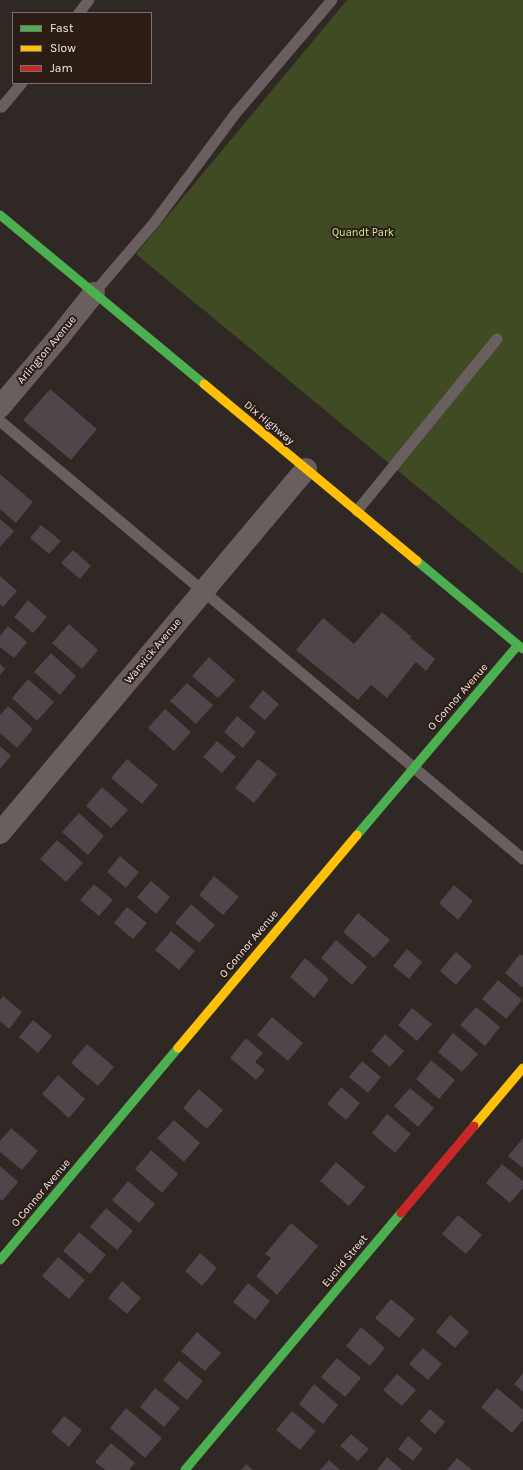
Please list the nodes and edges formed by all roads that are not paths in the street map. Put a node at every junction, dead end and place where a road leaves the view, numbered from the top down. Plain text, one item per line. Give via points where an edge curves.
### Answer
1 (89, 0) edge
2 (332, 0) edge
3 (80, 12) edge
4 (21, 84) edge
5 (1, 107) edge
6 (0, 215) edge
7 (94, 293) junction
8 (497, 339) dead end
9 (0, 407) edge
10 (0, 421) edge
11 (306, 469) junction
12 (357, 511) junction
13 (203, 591) junction
14 (521, 647) edge
15 (414, 767) junction
16 (0, 833) edge
17 (523, 859) edge
18 (523, 1068) edge
19 (0, 1260) edge
20 (185, 1470) edge

1 - 3 lane
2 - 7 lane via 236,113 154,223
4 - 5 lane
6 - 7 street, Dix Highway
7 - 9 street, Arlington Avenue
7 - 11 street, Dix Highway
8 - 12 lane
10 - 13 lane
11 - 12 street, Dix Highway
11 - 13 street, Warwick Avenue
12 - 14 street, Dix Highway
13 - 15 lane
13 - 16 street, Warwick Avenue
14 - 15 street, O Connor Avenue
15 - 17 lane
15 - 19 street, O Connor Avenue
18 - 20 street, Euclid Street

